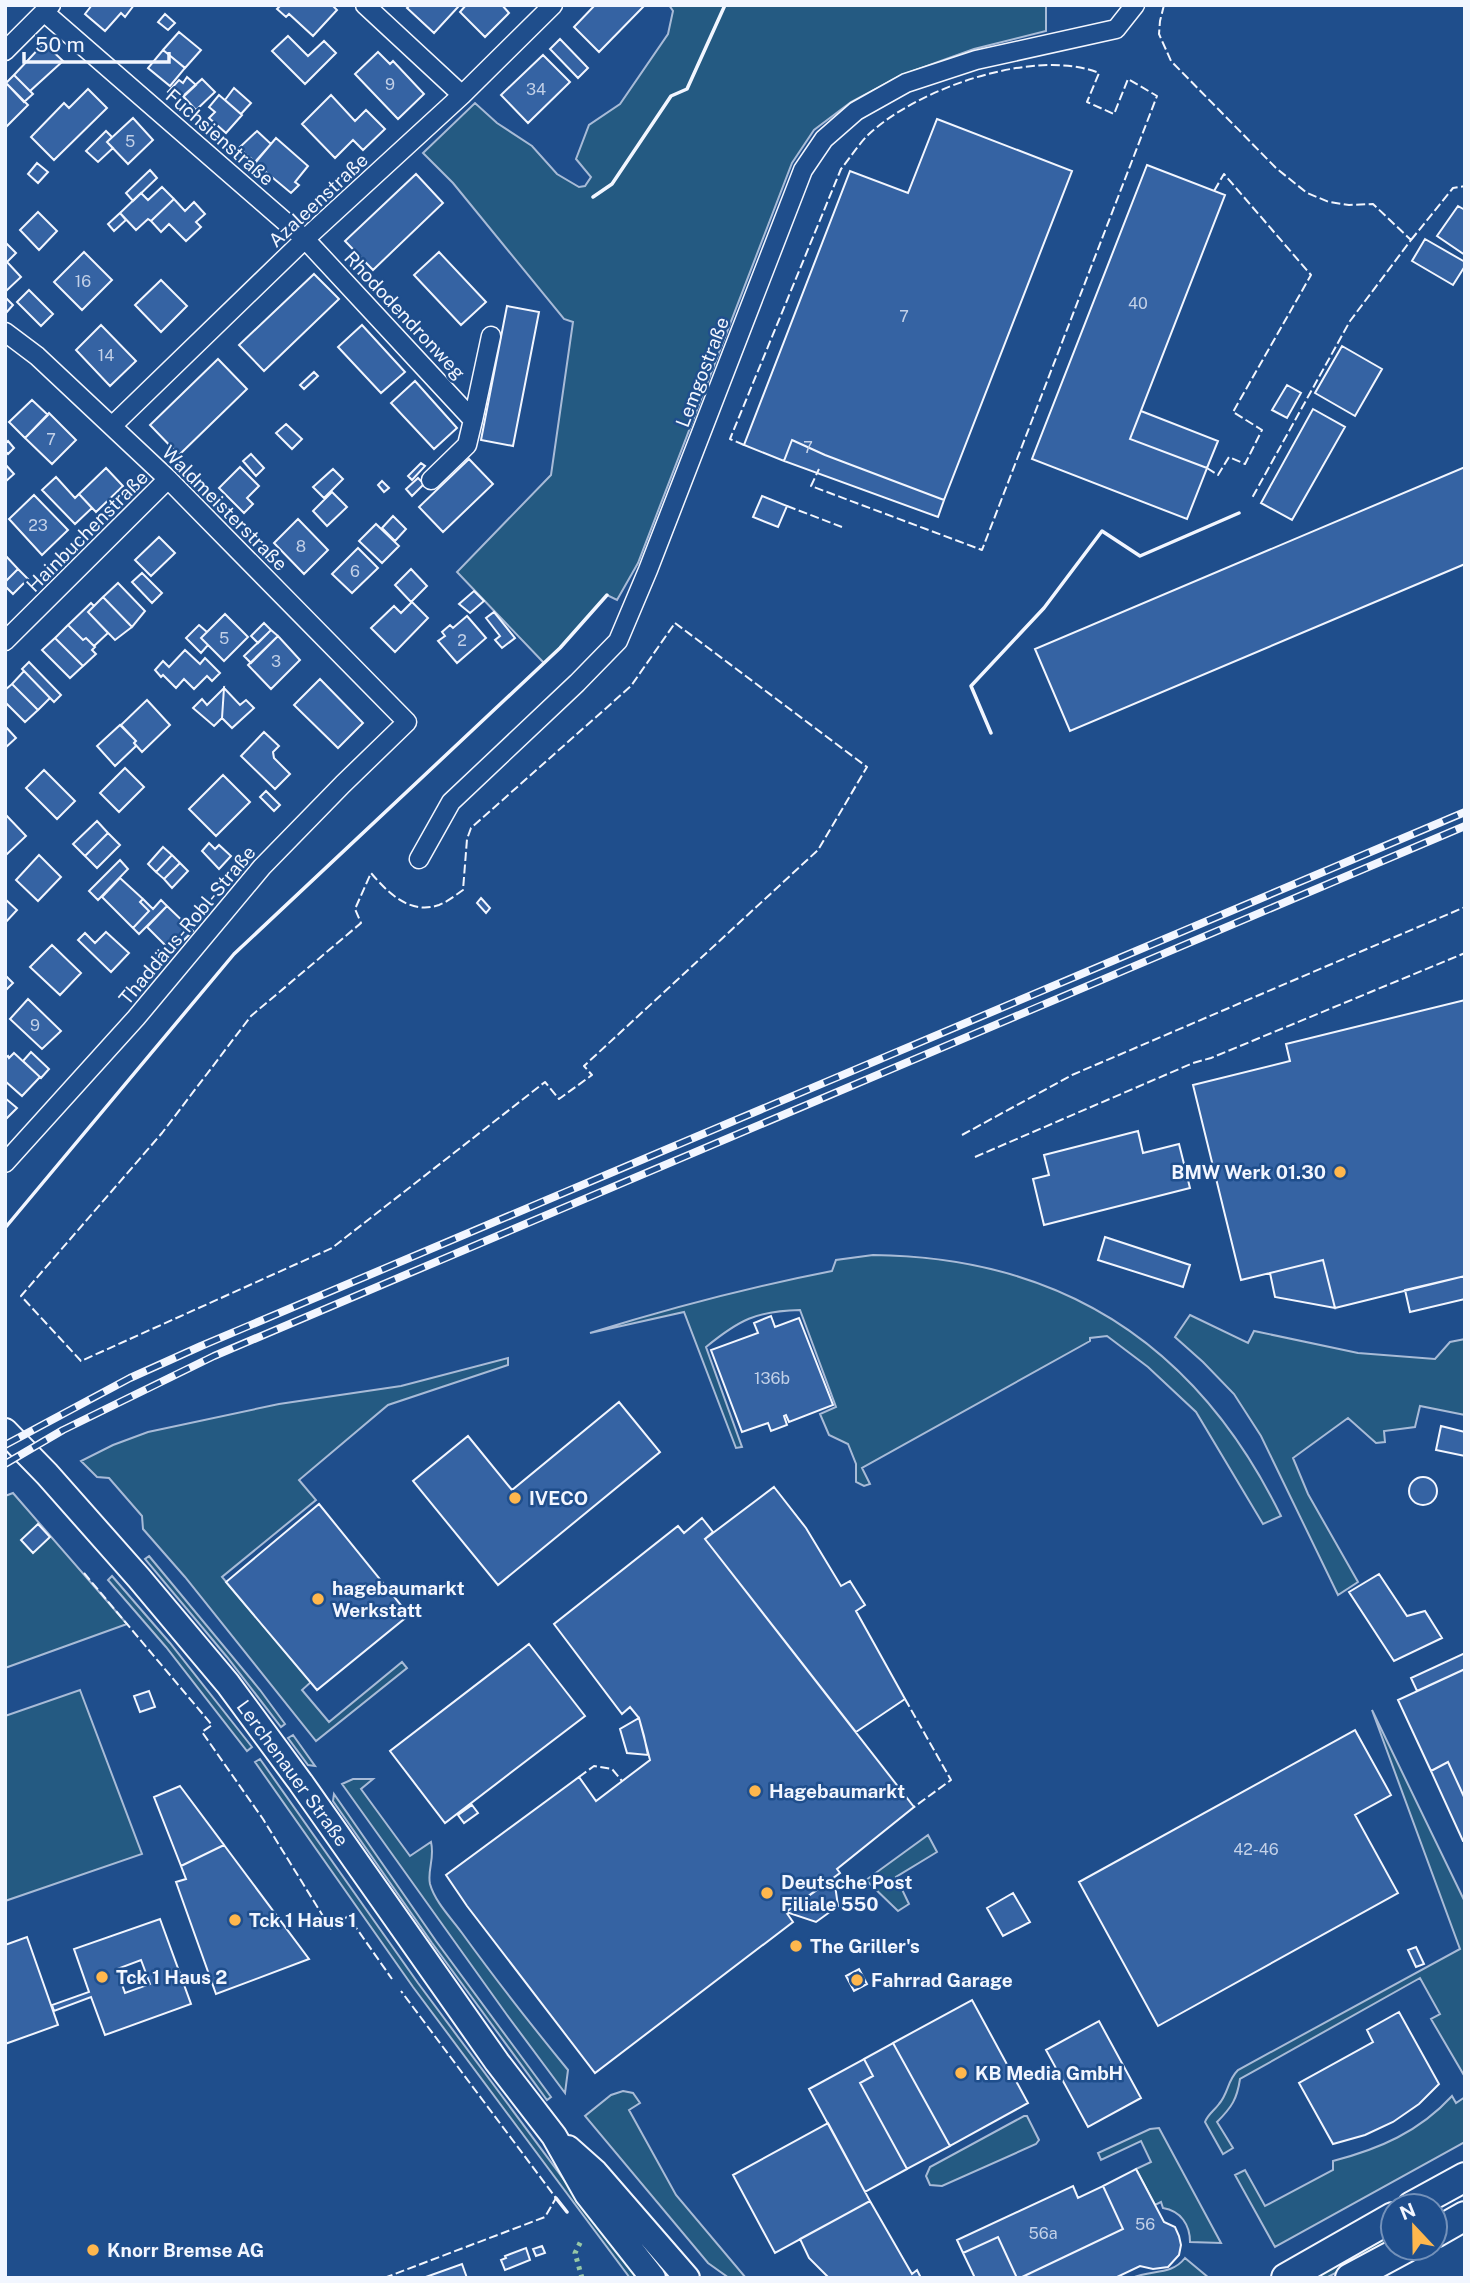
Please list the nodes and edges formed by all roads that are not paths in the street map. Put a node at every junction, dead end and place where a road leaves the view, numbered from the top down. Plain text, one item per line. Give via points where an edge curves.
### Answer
1 (365, 5) edge
2 (553, 5) edge
3 (1135, 5) edge
4 (48, 9) edge
5 (5, 51) edge
6 (462, 95) junction
7 (305, 239) junction
8 (5, 332) edge
9 (491, 336) dead end
10 (473, 420) junction
11 (112, 426) junction
12 (168, 479) junction
13 (431, 480) dead end
14 (5, 641) edge
15 (407, 722) joint
16 (419, 859) dead end
17 (5, 1163) edge
18 (5, 1431) edge
19 (554, 2136) junction
20 (1465, 2177) edge
21 (1438, 2192) edge
22 (1465, 2216) edge
23 (1379, 2225) edge
24 (1449, 2225) edge
25 (1380, 2262) edge
26 (653, 2278) edge
27 (687, 2278) edge
28 (1286, 2278) edge
29 (1350, 2278) edge

1 - 6 street
2 - 6 street, Azaleenstraße
3 - 16 street, Lemgostraße via 1116,29 976,60 906,83 856,111 824,139 803,170 618,641 451,802
4 - 5 street
4 - 7 street, Fuchsienstraße
6 - 7 street, Azaleenstraße
7 - 10 street, Rhododendronweg
7 - 11 street, Azaleenstraße
8 - 11 street, Waldmeisterstraße
9 - 10 street, Rhododendronweg
10 - 13 street, Rhododendronweg via 467,444
11 - 12 street, Waldmeisterstraße
12 - 14 street, Hainbuchenstraße
12 - 15 street, Waldmeisterstraße
15 - 17 street, Thaddäus-Robl-Straße via 262,867 136,1018
18 - 19 main road, Lerchenauer Straße via 228,1684
19 - 26 main road, Lerchenauer Straße via 587,2194
19 - 27 main road, Lerchenauer Straße via 595,2172
20 - 21 main road
22 - 24 main road
23 - 28 main road
25 - 29 main road

